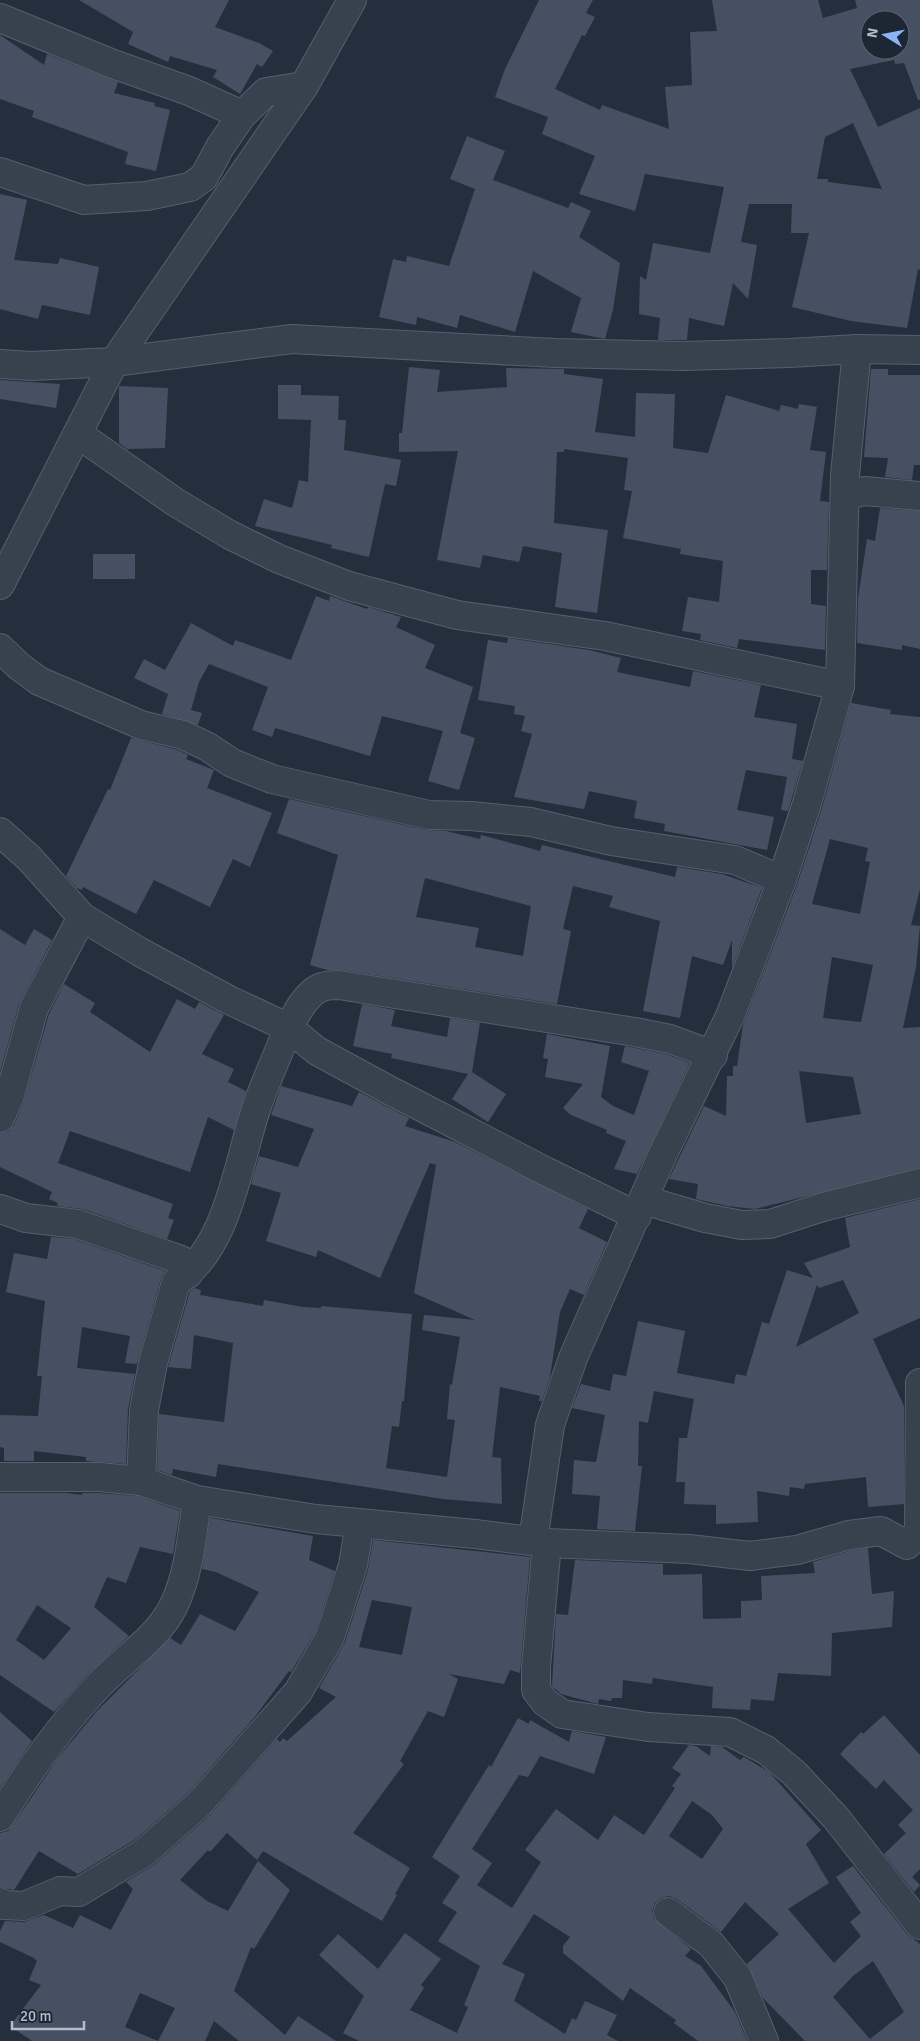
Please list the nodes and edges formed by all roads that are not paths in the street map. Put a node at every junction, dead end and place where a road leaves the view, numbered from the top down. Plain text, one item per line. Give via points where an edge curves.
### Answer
1 (352, 0) edge
2 (0, 18) edge
3 (304, 86) junction
4 (242, 115) junction
5 (0, 172) edge
6 (857, 349) junction
7 (920, 350) edge
8 (114, 362) junction
9 (0, 364) edge
10 (78, 434) junction
11 (846, 495) junction
12 (920, 496) edge
13 (0, 585) edge
14 (0, 648) edge
15 (840, 686) junction
16 (0, 832) edge
17 (782, 880) junction
18 (82, 917) junction
19 (289, 1028) junction
20 (712, 1055) junction
21 (0, 1118) edge
22 (920, 1183) edge
23 (640, 1208) junction
24 (0, 1209) edge
25 (188, 1274) junction
26 (920, 1384) edge
27 (0, 1477) edge
28 (141, 1481) junction
29 (198, 1500) junction
30 (360, 1524) junction
31 (920, 1530) edge
32 (540, 1542) junction
33 (0, 1816) edge
34 (0, 1902) edge
35 (668, 1912) dead end
36 (920, 1925) edge
37 (764, 2041) edge

1 - 3 street
2 - 4 street via 189,91
3 - 4 street via 266,92
3 - 8 street
4 - 5 street via 204,177 190,187 147,196 84,200
6 - 7 street
6 - 8 street via 673,356 292,339
6 - 11 street
8 - 9 street via 32,366
8 - 10 street
10 - 13 street
10 - 15 street via 175,502 230,534 279,560 349,586 457,615 605,636
11 - 12 street via 864,491
11 - 15 street
14 - 17 street via 39,681 141,725 183,735 232,763 272,779 429,815 531,822 611,840 735,860
15 - 17 street
16 - 18 street via 29,858
17 - 20 street
18 - 19 street via 229,1000
18 - 21 street via 34,1008
19 - 20 street via 311,994 324,986 339,985 635,1032 670,1039
19 - 23 street via 317,1051 545,1172
19 - 25 street via 257,1106 221,1224
20 - 23 street
22 - 23 street via 770,1224 742,1225
23 - 32 street via 573,1358 550,1425
24 - 25 street via 26,1218 78,1224 181,1260
25 - 28 street via 176,1282 153,1363 144,1410
26 - 31 street
27 - 28 street via 99,1477
28 - 29 street
29 - 30 street
29 - 33 street via 181,1586 162,1626 85,1699 25,1775
30 - 32 street
30 - 34 street via 353,1565 338,1617 325,1645 298,1692 200,1803 145,1852 79,1892 60,1892 24,1906
31 - 32 street via 907,1545 881,1531 849,1535 797,1550 750,1556 689,1549
32 - 36 street via 536,1690 545,1702 562,1714 648,1727 730,1732 766,1750 794,1773 836,1818
35 - 37 street via 712,1944 738,1978

